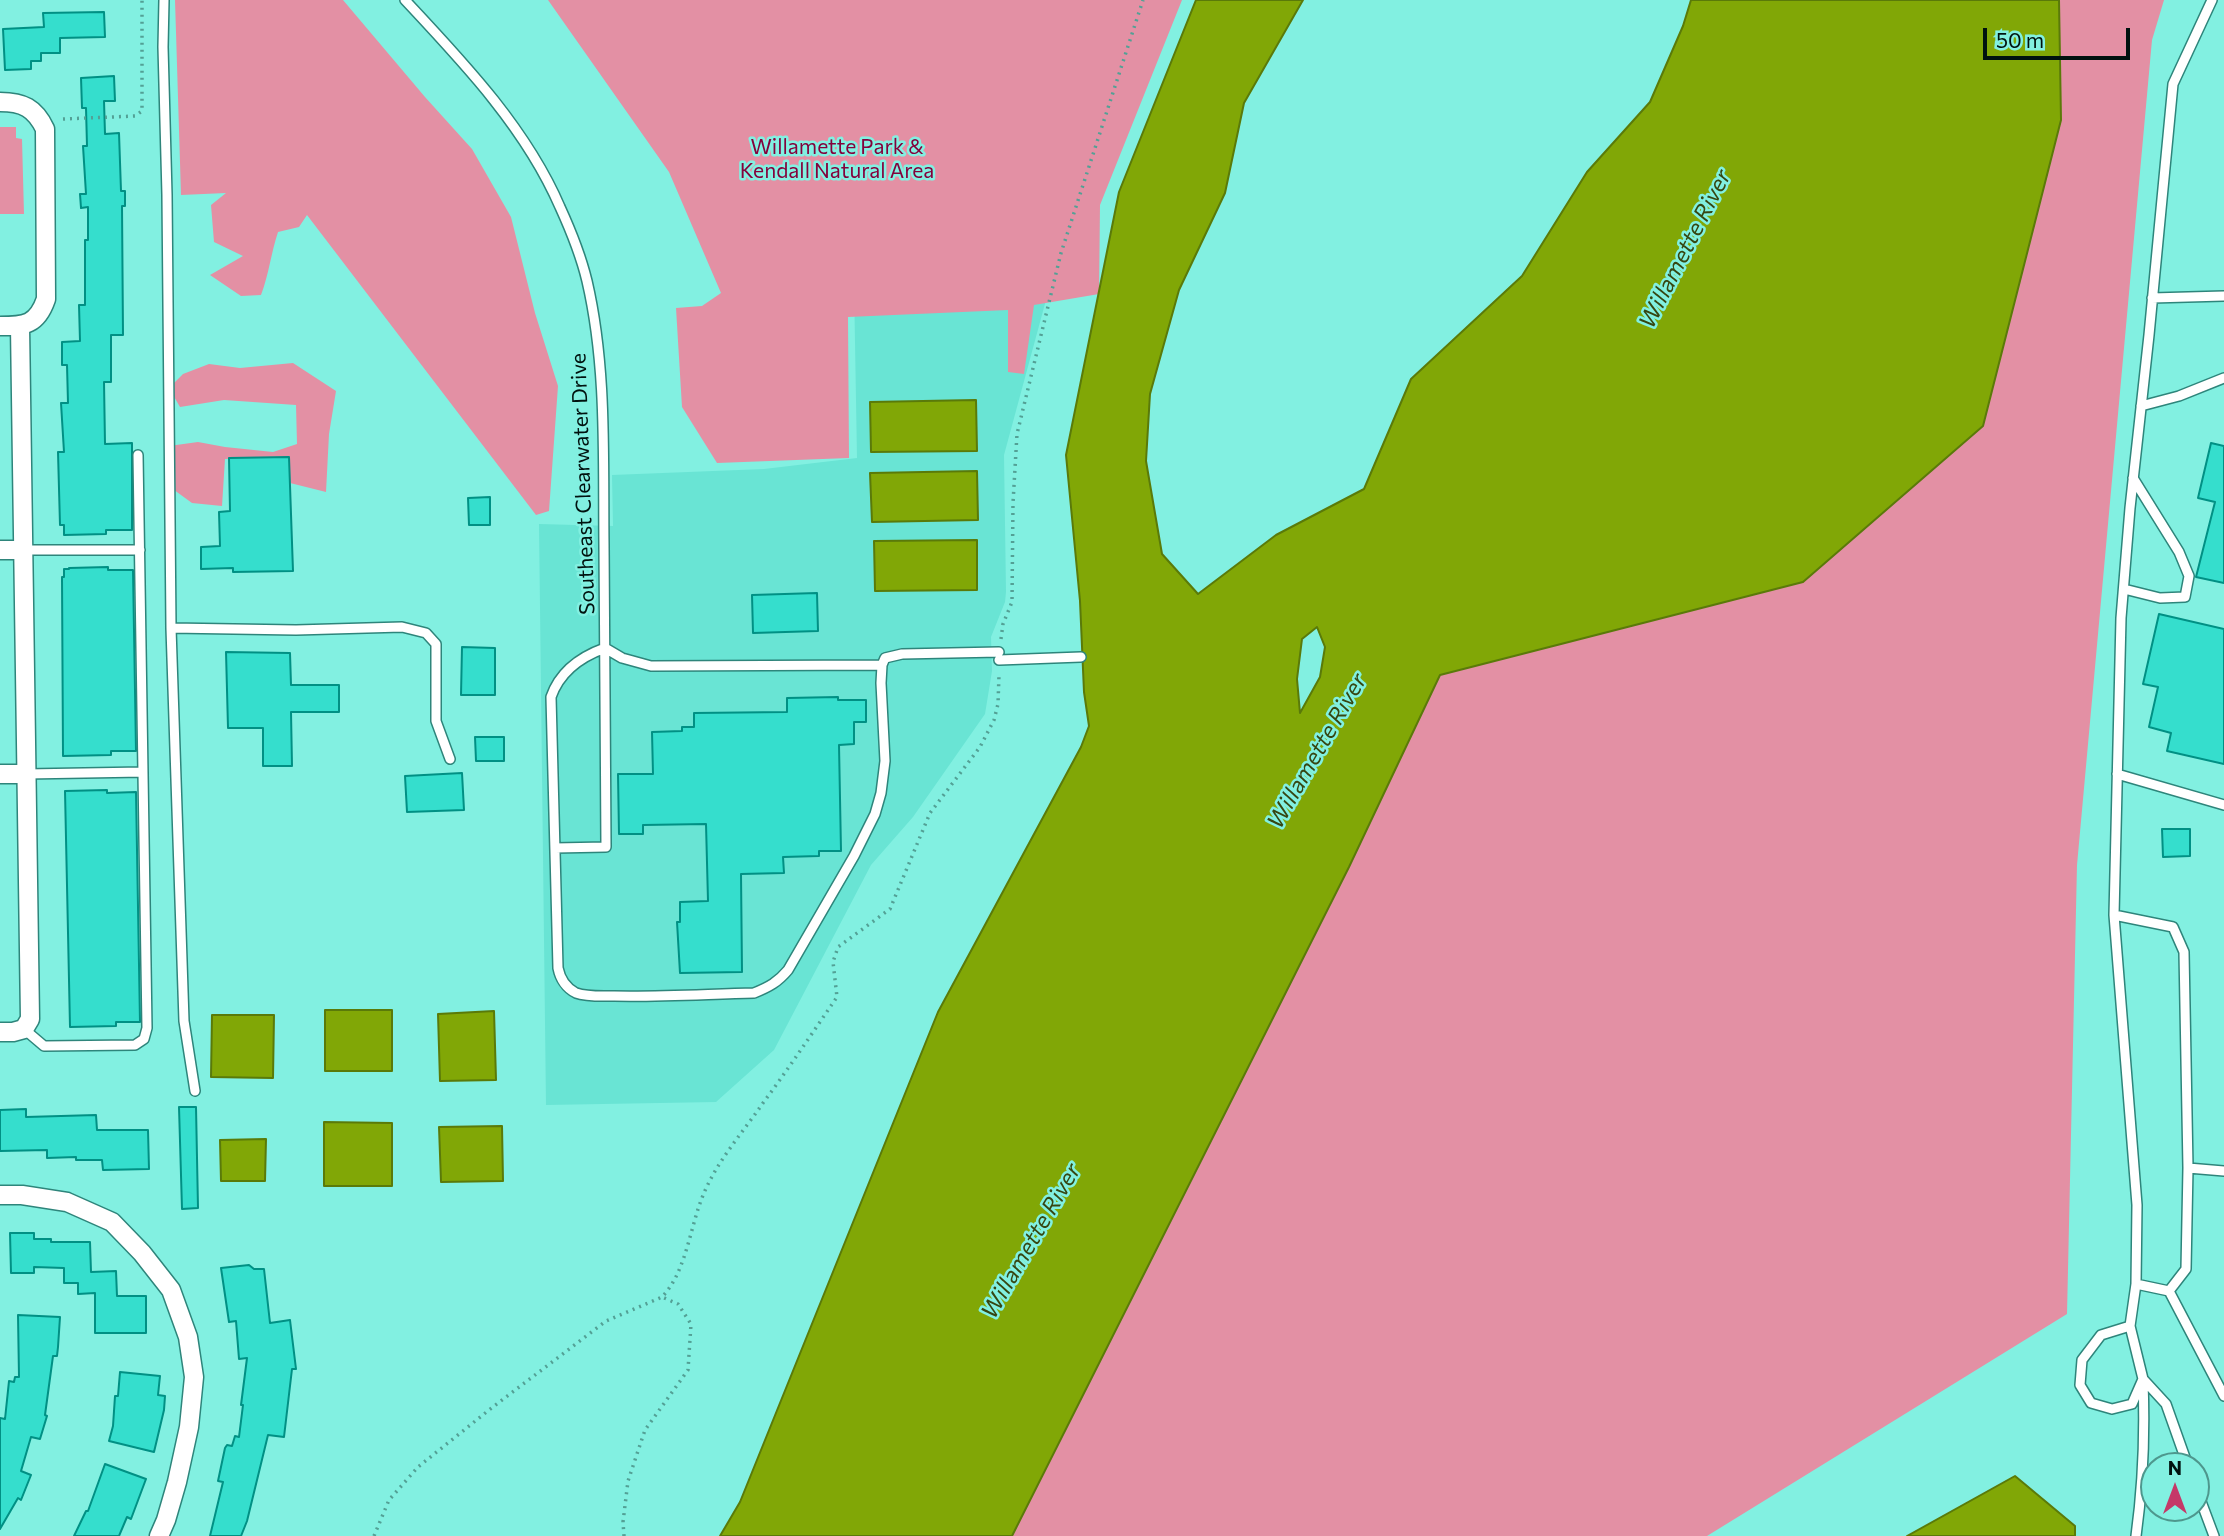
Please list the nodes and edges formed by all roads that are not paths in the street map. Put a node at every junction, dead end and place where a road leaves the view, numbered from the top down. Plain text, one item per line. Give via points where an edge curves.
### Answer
1 (164, 0) edge
2 (405, 0) edge
3 (2212, 0) edge
4 (0, 102) edge
5 (2224, 296) edge
6 (2152, 298) junction
7 (0, 326) edge
8 (20, 326) junction
9 (2224, 378) edge
10 (2141, 407) junction
11 (138, 455) dead end
12 (2133, 478) junction
13 (0, 550) edge
14 (23, 550) junction
15 (140, 550) junction
16 (2124, 589) junction
17 (171, 628) junction
18 (605, 648) junction
19 (1081, 657) dead end
20 (882, 665) junction
21 (450, 759) dead end
22 (144, 772) junction
23 (0, 774) edge
24 (26, 774) junction
25 (2118, 774) junction
26 (2224, 805) edge
27 (555, 848) junction
28 (2114, 915) junction
29 (23, 1028) junction
30 (0, 1032) edge
31 (195, 1091) dead end
32 (2188, 1168) junction
33 (2224, 1171) edge
34 (0, 1195) edge
35 (2136, 1284) junction
36 (2169, 1291) junction
37 (2130, 1326) junction
38 (2143, 1380) junction
39 (2224, 1396) edge
40 (2183, 1452) edge
41 (159, 1536) edge
42 (2136, 1536) edge

1 - 17 lane
2 - 18 lane, Southeast Clearwater Drive via 513,127 554,194 587,281 601,393
3 - 6 lane via 2173,84
4 - 8 street via 27,106 45,129 46,299 42,312
5 - 6 lane
6 - 10 lane
7 - 8 street
8 - 14 street
9 - 10 lane
10 - 12 lane
11 - 15 lane
12 - 16 lane
12 - 16 lane via 2189,576 2185,597 2160,598
13 - 14 street
14 - 15 lane
14 - 24 street
15 - 22 lane
16 - 25 lane
17 - 21 lane via 402,627 426,633 436,644 436,721
17 - 31 lane via 184,1021
18 - 20 lane via 652,666
18 - 27 lane via 585,655 562,674 551,697
18 - 27 lane, Southeast Clearwater Drive via 606,847
19 - 20 lane via 902,654 885,658
20 - 27 lane via 886,761 875,814 788,970 771,987 754,993 628,996 586,995 569,988 558,968
22 - 24 lane
22 - 29 lane via 144,1039 135,1045 44,1045
23 - 24 street
24 - 29 street via 30,1019
25 - 26 lane
25 - 28 lane
28 - 32 lane via 2173,927 2184,952
28 - 35 lane via 2137,1205
29 - 30 street
32 - 33 lane
32 - 36 lane via 2186,1269
34 - 41 street via 67,1202 112,1222 171,1290 188,1337 194,1377 180,1471
35 - 36 lane
35 - 37 lane
36 - 39 lane
37 - 38 lane
37 - 38 lane via 2101,1335 2082,1360 2080,1385 2091,1403 2112,1409 2132,1404
38 - 40 lane via 2166,1404
38 - 42 lane

